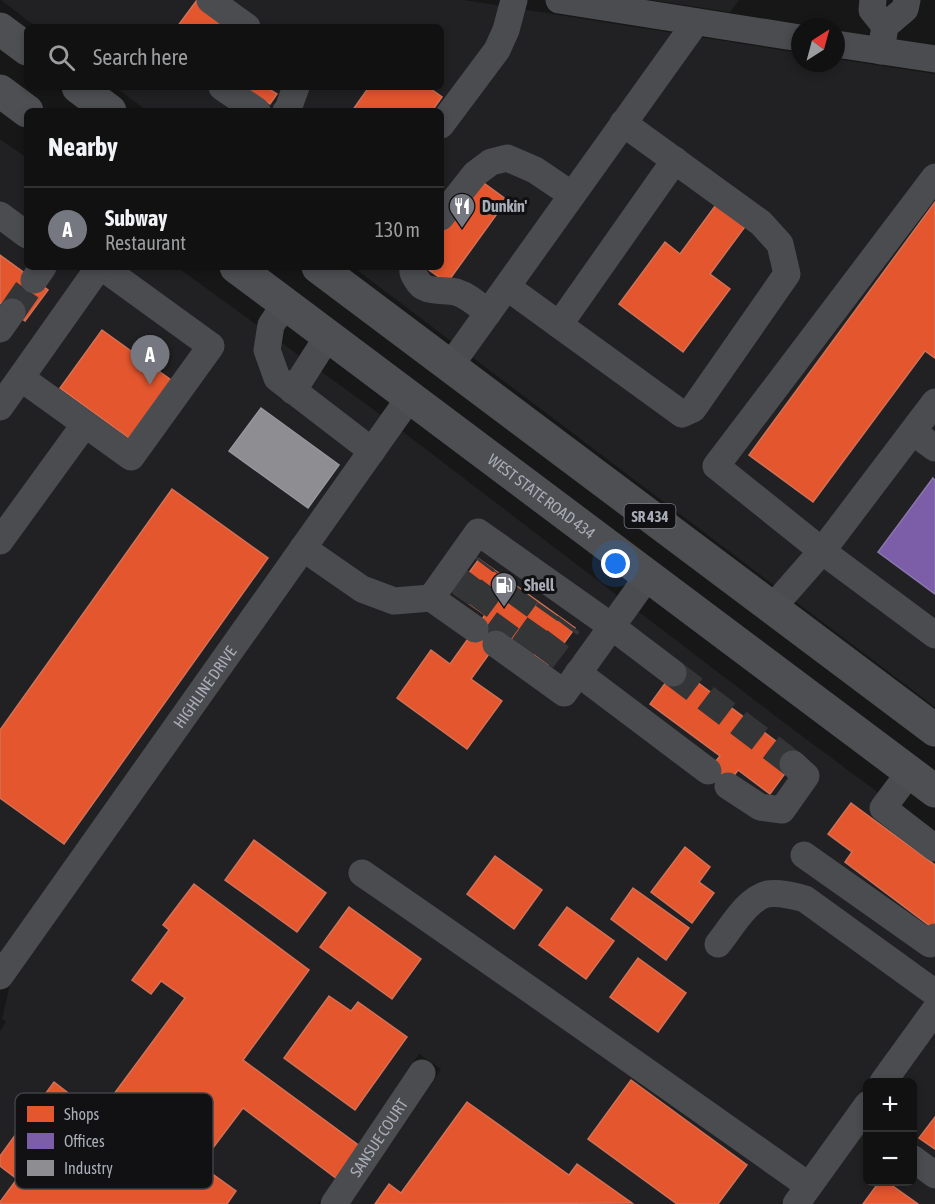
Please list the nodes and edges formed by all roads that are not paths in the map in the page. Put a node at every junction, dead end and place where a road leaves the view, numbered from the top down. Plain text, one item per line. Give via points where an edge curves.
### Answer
1 (210, 0) edge
2 (514, 0) edge
3 (559, 0) edge
4 (873, 0) edge
5 (907, 0) edge
6 (696, 22) junction
7 (243, 24) edge
8 (791, 37) edge
9 (883, 38) junction
10 (845, 43) edge
11 (935, 59) edge
12 (82, 90) edge
13 (226, 90) edge
14 (295, 90) edge
15 (0, 91) edge
16 (106, 108) edge
17 (252, 108) edge
18 (288, 108) edge
19 (24, 109) edge
20 (444, 121) edge
21 (623, 123) junction
22 (675, 160) junction
23 (935, 177) edge
24 (572, 195) junction
25 (444, 213) edge
26 (0, 216) edge
27 (24, 233) edge
28 (91, 270) edge
29 (240, 270) edge
30 (327, 270) edge
31 (412, 270) edge
32 (507, 287) junction
33 (285, 304) junction
34 (488, 313) junction
35 (560, 325) junction
36 (328, 336) junction
37 (450, 366) junction
38 (21, 378) junction
39 (293, 391) junction
40 (410, 397) junction
41 (935, 402) edge
42 (0, 407) edge
43 (85, 424) junction
44 (913, 432) junction
45 (935, 448) edge
46 (372, 451) junction
47 (0, 541) edge
48 (303, 548) junction
49 (822, 550) junction
50 (648, 576) junction
51 (772, 608) junction
52 (611, 626) junction
53 (488, 631) junction
54 (935, 635) edge
55 (578, 673) junction
56 (674, 673) tunnel mouth
57 (935, 730) edge
58 (793, 764) tunnel mouth
59 (922, 781) edge
60 (935, 848) edge
61 (804, 855) dead end
62 (362, 873) dead end
63 (933, 943) edge
64 (718, 944) dead end
65 (0, 976) edge
66 (935, 993) edge
67 (935, 1010) edge
68 (422, 1073) dead end
69 (887, 1078) edge
70 (863, 1115) edge
71 (917, 1162) edge
72 (935, 1175) edge
73 (802, 1195) edge
74 (334, 1204) edge

1 - 7 street
2 - 20 street via 497,50
3 - 6 street
4 - 9 street via 872,10
5 - 9 street via 905,9
6 - 8 street
6 - 21 street
9 - 10 street
9 - 11 street
12 - 16 main road
13 - 17 street
14 - 18 street
15 - 19 main road
21 - 22 street
21 - 24 street
22 - 35 street
22 - 35 street via 761,223 780,244 787,274 693,409 682,414
23 - 49 street via 716,466
24 - 25 street via 536,170 507,158 491,162 475,174
24 - 32 street
26 - 27 street
28 - 38 street
28 - 43 street via 211,346 131,457
29 - 33 main road, WEST STATE ROAD 434 / SR 434
30 - 37 main road, SR 434
31 - 34 street via 420,286 456,292
32 - 34 street
32 - 35 street
33 - 36 main road, WEST STATE ROAD 434 / SR 434
33 - 39 street via 271,325 267,350 277,378
34 - 37 street
36 - 39 street
36 - 40 main road, WEST STATE ROAD 434 / SR 434
37 - 51 main road, SR 434
38 - 42 street
38 - 43 street
39 - 46 street
40 - 46 street, HIGHLINE DRIVE
40 - 50 main road, WEST STATE ROAD 434 / SR 434
41 - 44 street
43 - 47 street
44 - 45 street
44 - 49 street
46 - 48 street, HIGHLINE DRIVE
48 - 53 street via 362,589
48 - 65 street, HIGHLINE DRIVE
49 - 51 street
49 - 54 street
50 - 52 street
50 - 59 main road, WEST STATE ROAD 434 / SR 434
51 - 57 main road, SR 434
52 - 53 street via 555,600 498,559 478,532
52 - 55 street
52 - 56 street
53 - 55 street via 564,693
55 - 58 street via 760,807 782,810 806,776
59 - 60 street via 883,808
61 - 63 street
62 - 73 street via 542,996
64 - 66 street via 752,901 768,894 789,895 805,899
67 - 69 street
68 - 74 street, SANSUE COURT
70 - 73 street
71 - 72 street

